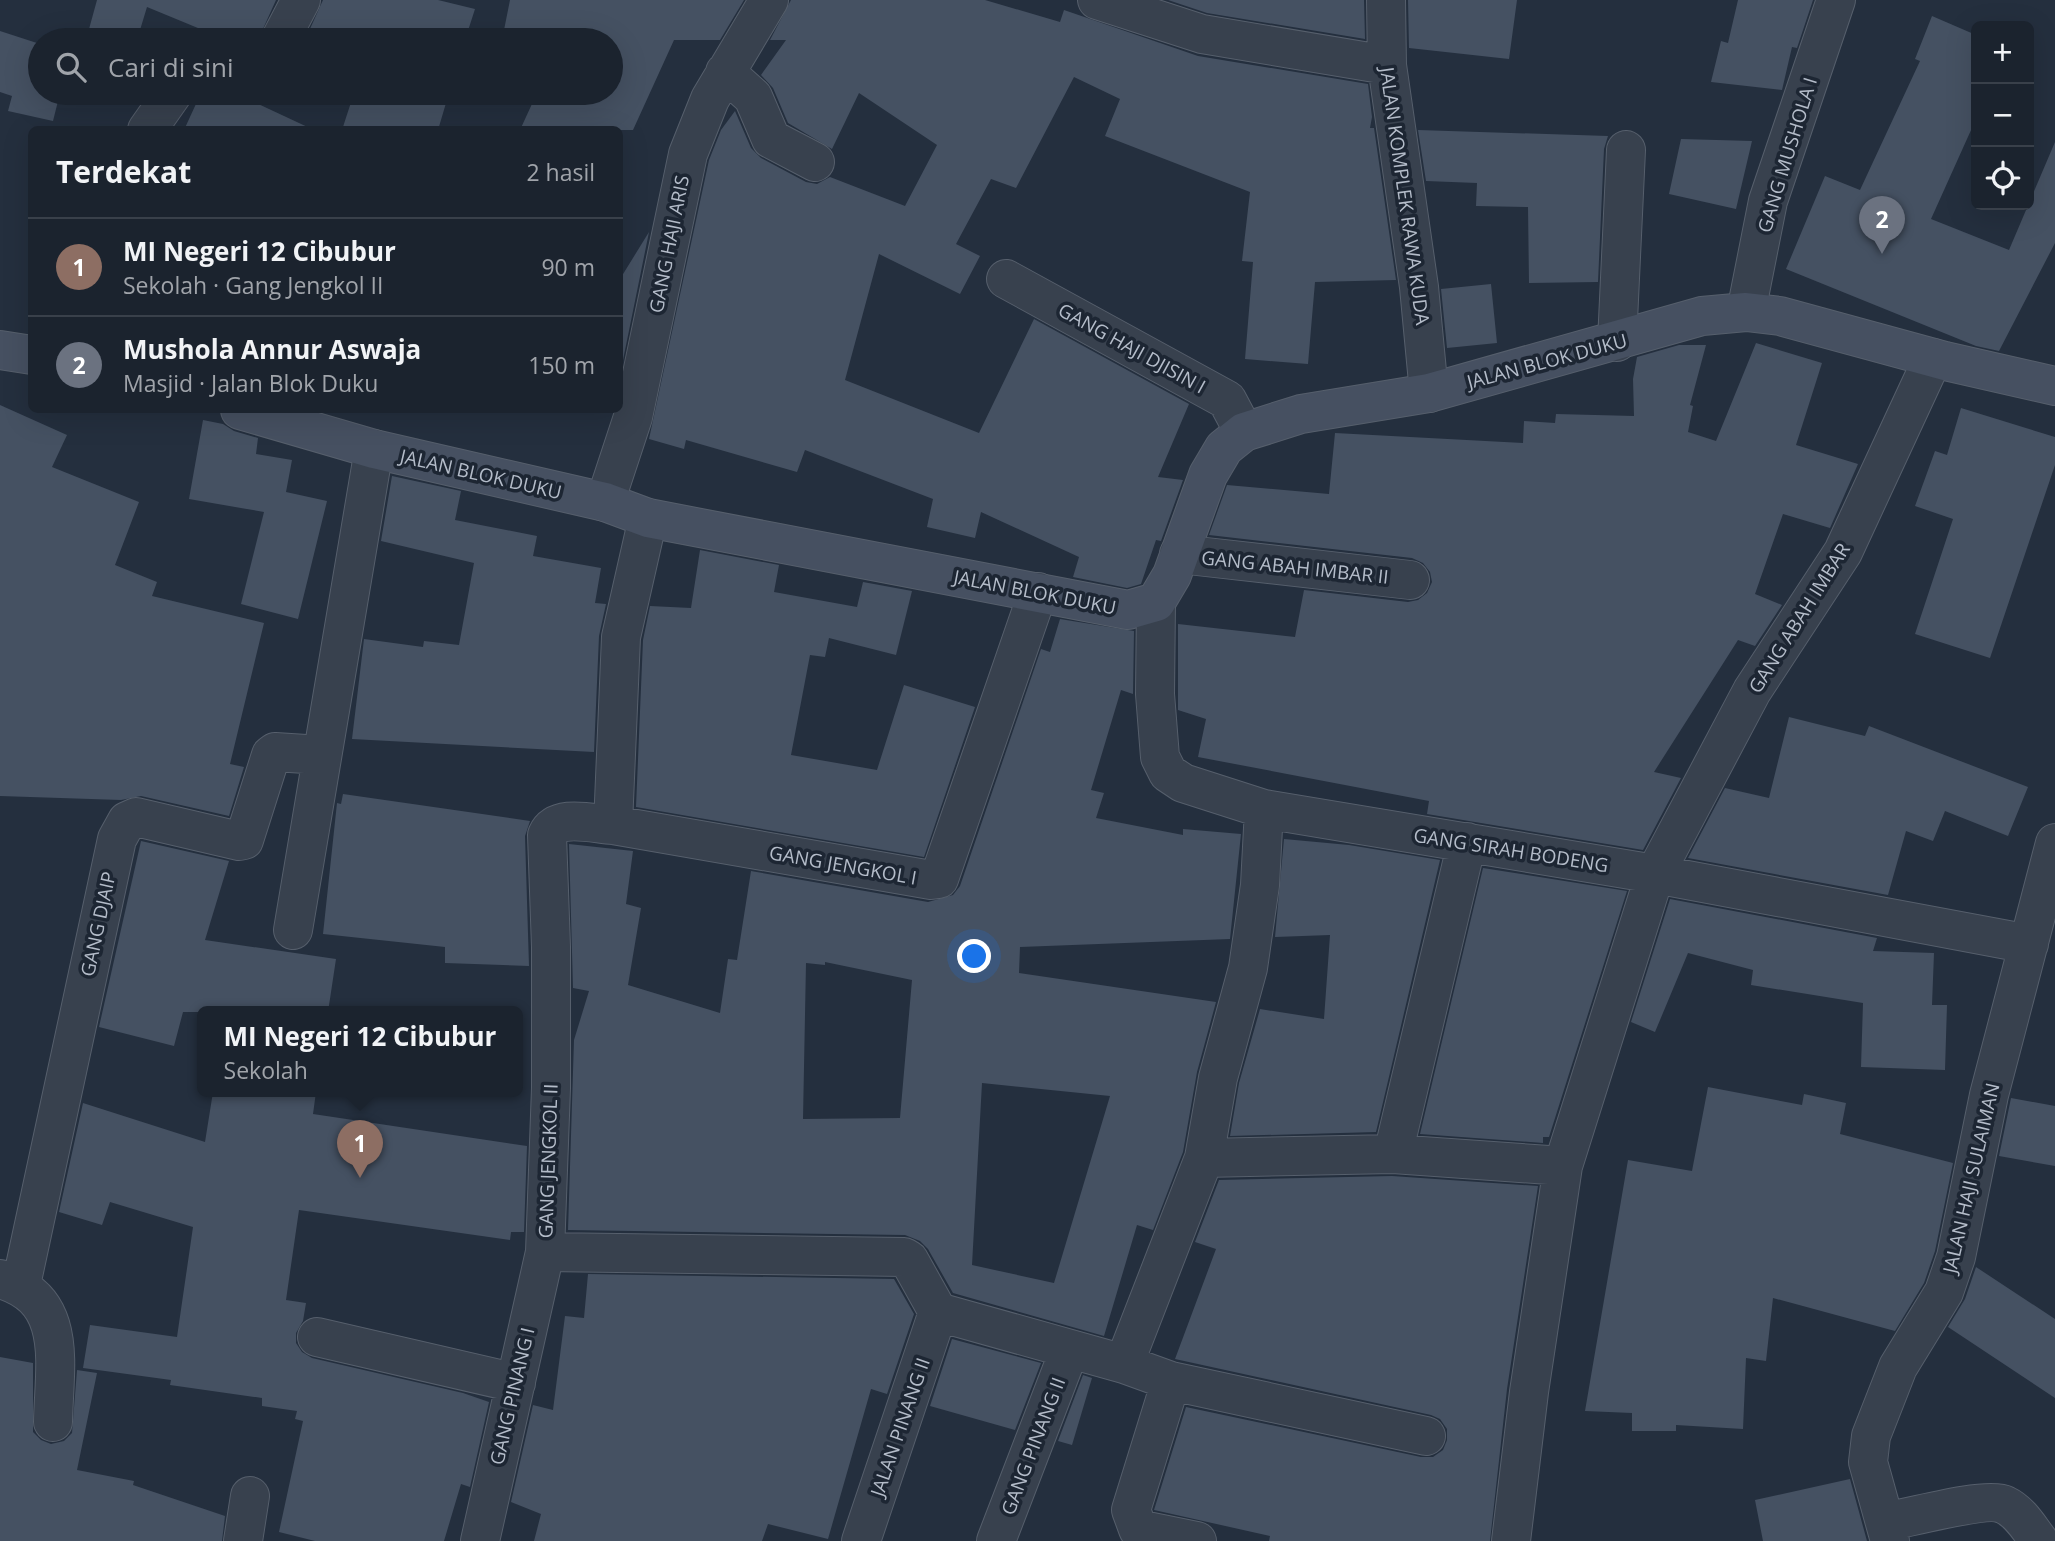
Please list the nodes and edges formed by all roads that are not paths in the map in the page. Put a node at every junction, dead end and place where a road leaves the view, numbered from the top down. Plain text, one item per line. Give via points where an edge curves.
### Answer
1 (301, 0) edge
2 (768, 0) edge
3 (1097, 0) edge
4 (1386, 0) edge
5 (1836, 0) edge
6 (286, 28) edge
7 (1387, 65) junction
8 (725, 72) junction
9 (164, 105) edge
10 (149, 126) edge
11 (1626, 150) dead end
12 (814, 162) dead end
13 (1006, 279) dead end
14 (1746, 312) junction
15 (1617, 342) junction
16 (0, 350) edge
17 (28, 354) edge
18 (1939, 359) junction
19 (2055, 386) edge
20 (1429, 393) junction
21 (250, 413) edge
22 (1244, 432) junction
23 (374, 449) junction
24 (606, 502) junction
25 (648, 518) junction
26 (1179, 554) junction
27 (1410, 580) dead end
28 (1038, 592) junction
29 (1156, 601) junction
30 (321, 755) junction
31 (1264, 809) junction
32 (613, 825) junction
33 (1467, 842) junction
34 (2055, 843) edge
35 (1655, 874) junction
36 (293, 930) dead end
37 (2029, 944) junction
38 (1393, 1154) junction
39 (1204, 1158) junction
40 (1563, 1166) junction
41 (545, 1252) junction
42 (10, 1282) edge
43 (938, 1312) junction
44 (317, 1336) dead end
45 (1069, 1351) junction
46 (1124, 1364) junction
47 (1171, 1381) junction
48 (516, 1383) junction
49 (53, 1422) dead end
50 (1426, 1436) dead end
51 (250, 1496) dead end
52 (1887, 1536) edge
53 (243, 1541) edge
54 (480, 1541) edge
55 (861, 1541) edge
56 (996, 1541) edge
57 (1197, 1541) edge
58 (1511, 1541) edge
59 (2039, 1541) edge

1 - 6 street
2 - 8 street, GANG HAJI ARIS
3 - 7 street via 1202,34
4 - 7 street, JALAN KOMPLEK RAWA KUDA
5 - 14 street, GANG MUSHOLA I via 1768,201
7 - 20 street, JALAN KOMPLEK RAWA KUDA via 1418,274
8 - 12 street via 753,97 771,139
8 - 24 street, GANG HAJI ARIS via 688,154 633,417
9 - 10 street
11 - 15 street
13 - 22 street, GANG HAJI DJISIN I via 1227,400
14 - 15 street, JALAN BLOK DUKU via 1702,316
14 - 18 street, JALAN BLOK DUKU via 1780,316
15 - 20 street, JALAN BLOK DUKU
16 - 17 street
18 - 19 street, JALAN BLOK DUKU
18 - 35 street, GANG ABAH IMBAR via 1843,552 1752,691
20 - 22 street, JALAN BLOK DUKU via 1301,414
21 - 23 street, JALAN BLOK DUKU
22 - 26 street, JALAN BLOK DUKU via 1224,447 1208,475
23 - 24 street, JALAN BLOK DUKU
23 - 30 street
24 - 25 street, JALAN BLOK DUKU
25 - 28 street, JALAN BLOK DUKU
25 - 32 street via 621,637
26 - 27 street, GANG ABAH IMBAR II
26 - 29 street, JALAN BLOK DUKU
28 - 29 street, JALAN BLOK DUKU via 1129,610
28 - 32 street, GANG JENGKOL I via 939,879
29 - 31 street, GANG SIRAH BODENG via 1155,694 1160,757 1168,773 1184,783
30 - 36 street
30 - 42 street, GANG DJAIP via 271,755 244,840 136,817 127,821 117,839
31 - 33 street, GANG SIRAH BODENG
31 - 39 street via 1260,885 1248,968 1218,1079
32 - 41 street, GANG JENGKOL II via 562,821 547,835 551,1037
33 - 35 street, GANG SIRAH BODENG
33 - 38 street
34 - 37 street, JALAN HAJI SULAIMAN
35 - 37 street, GANG SIRAH BODENG
35 - 40 street, GANG ABAH IMBAR
37 - 52 street, JALAN HAJI SULAIMAN via 1989,1095 1956,1257 1944,1292 1898,1367 1871,1436 1868,1462
38 - 39 street
38 - 40 street
39 - 46 street
40 - 58 street, GANG ABAH IMBAR
41 - 43 street, GANG JENGKOL II via 904,1257
41 - 48 street, GANG PINANG I
42 - 49 street via 41,1303 54,1336
43 - 45 street
43 - 55 street, JALAN PINANG II
44 - 48 street
45 - 46 street
45 - 56 street, GANG PINANG II
46 - 47 street
47 - 50 street
47 - 57 street via 1131,1510 1138,1529
48 - 54 street, GANG PINANG I
51 - 53 street
52 - 59 street via 1983,1501 2004,1504 2025,1521

